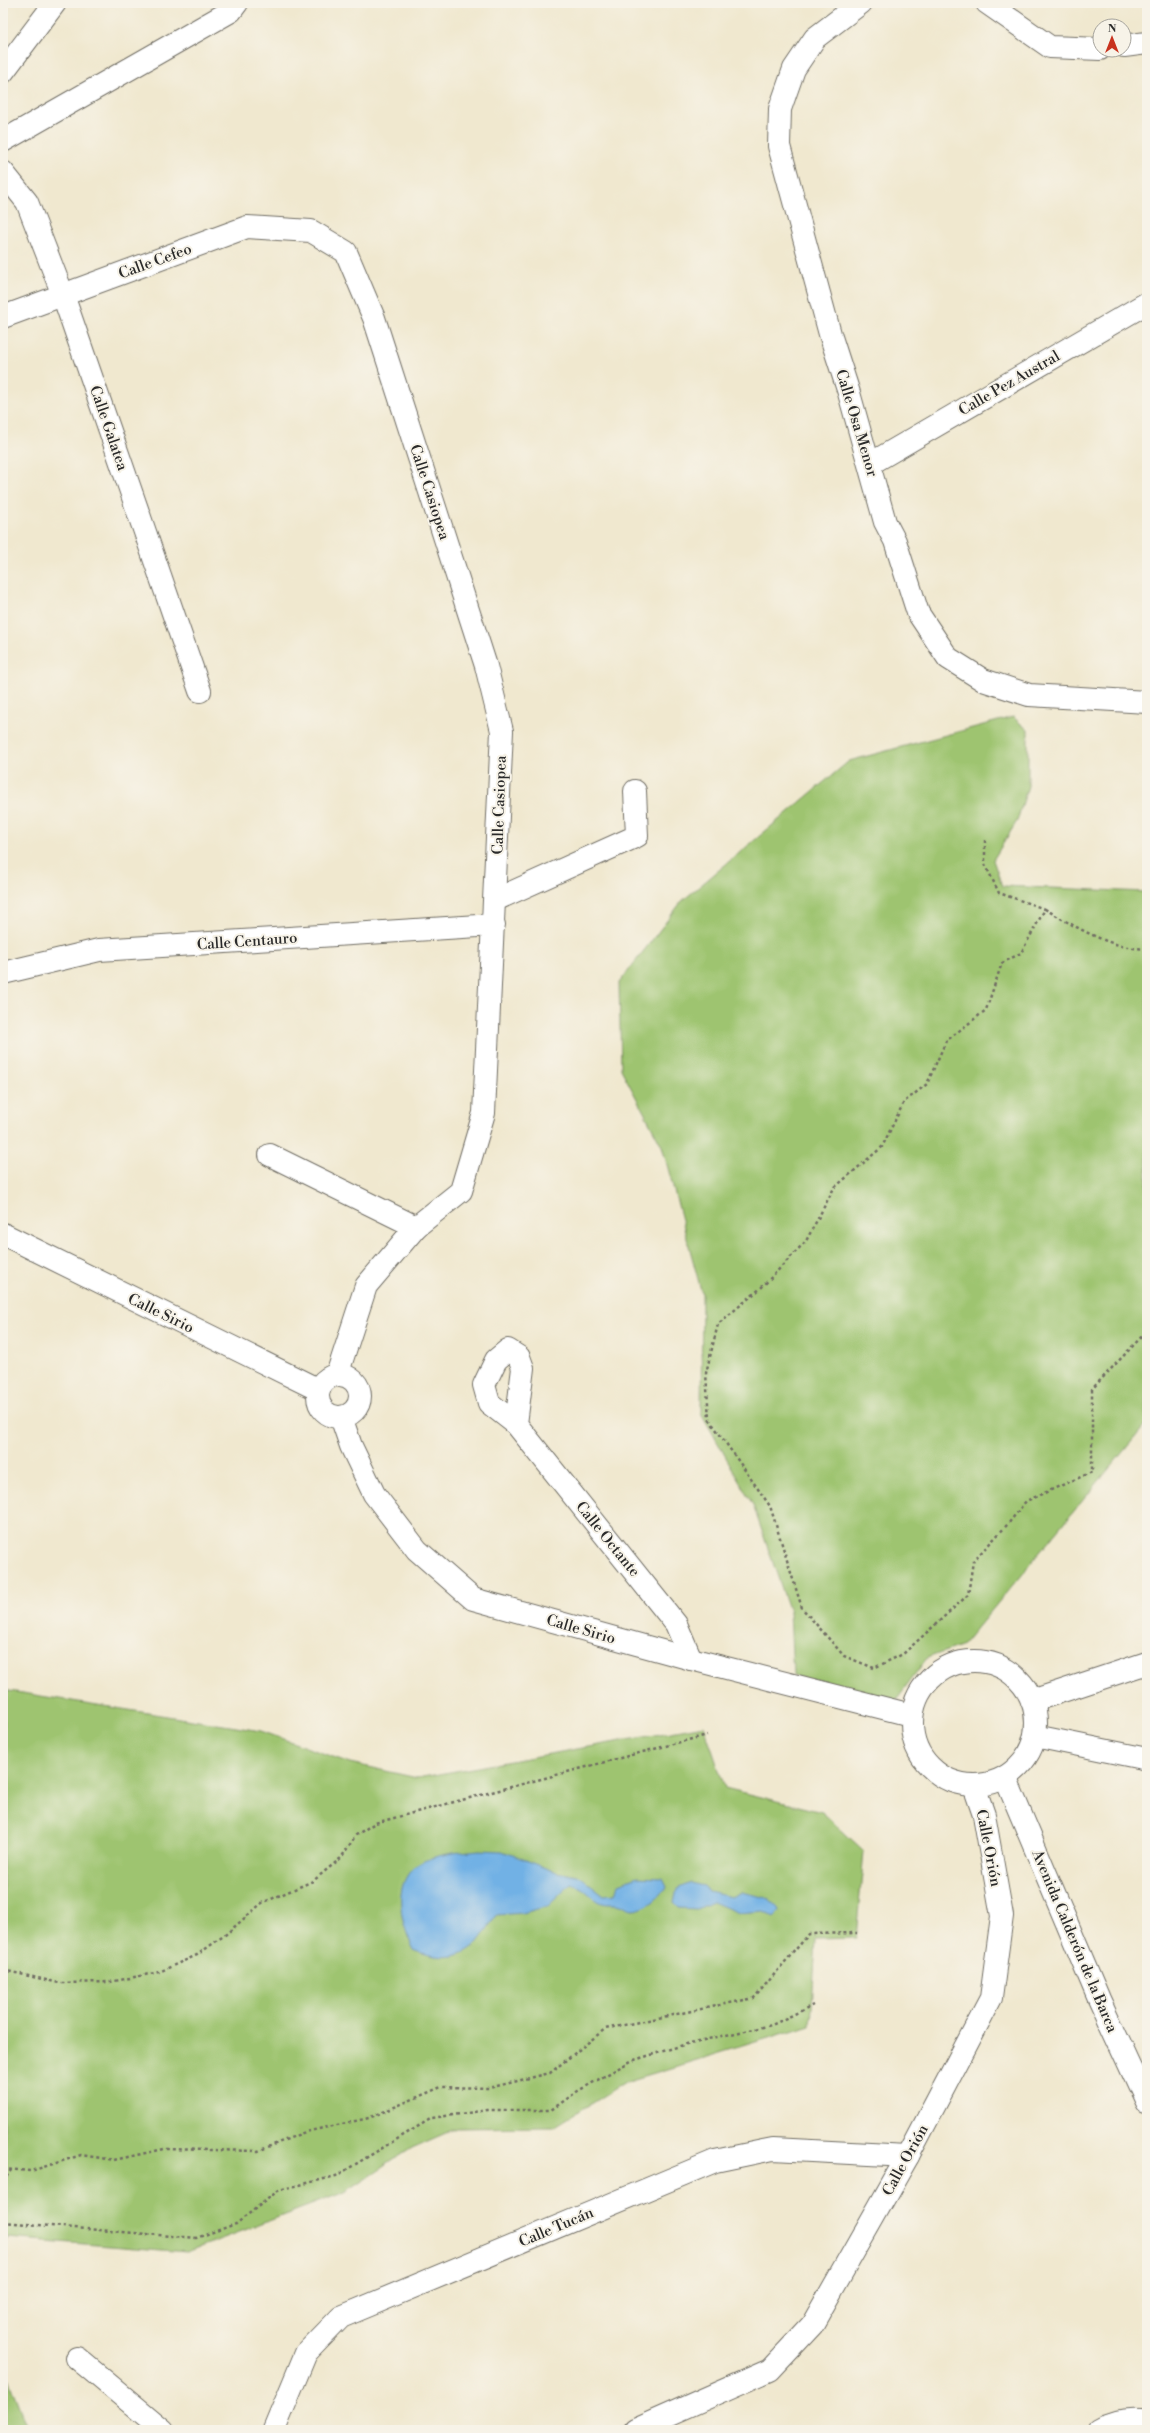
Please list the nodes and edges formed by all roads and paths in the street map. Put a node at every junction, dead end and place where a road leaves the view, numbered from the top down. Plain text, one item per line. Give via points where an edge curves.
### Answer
1 (55, 3) edge
2 (237, 3) edge
3 (861, 3) edge
4 (987, 3) edge
5 (1147, 43) edge
6 (1132, 45) edge
7 (1092, 49) edge
8 (3, 72) edge
9 (3, 141) edge
10 (3, 172) edge
11 (311, 231) joint
12 (62, 295) junction
13 (1147, 303) edge
14 (3, 317) edge
15 (870, 464) junction
16 (200, 691) dead end
17 (1147, 702) edge
18 (635, 791) dead end
19 (985, 840) dead end
20 (495, 900) junction
21 (1045, 909) junction
22 (494, 925) junction
23 (1147, 948) edge
24 (3, 973) edge
25 (270, 1155) dead end
26 (416, 1227) junction
27 (3, 1234) edge
28 (1147, 1330) edge
29 (337, 1376) junction
30 (319, 1390) junction
31 (340, 1417) junction
32 (516, 1424) dead end
33 (691, 1659) junction
34 (1147, 1663) edge
35 (1032, 1701) junction
36 (911, 1715) junction
37 (707, 1735) dead end
38 (1035, 1736) junction
39 (1147, 1759) edge
40 (1005, 1777) junction
41 (974, 1786) junction
42 (857, 1932) dead end
43 (3, 1970) edge
44 (812, 2005) dead end
45 (1147, 2103) edge
46 (908, 2156) junction
47 (3, 2169) edge
48 (12, 2170) junction
49 (3, 2182) edge
50 (3, 2222) edge
51 (77, 2358) dead end
52 (1147, 2422) edge
53 (163, 2430) edge
54 (274, 2430) edge
55 (634, 2430) edge
56 (1101, 2430) edge

1 - 8 street
2 - 9 street via 231,11
3 - 15 street, Calle Osa Menor via 815,38 794,69 780,109 779,146 830,334
4 - 7 street via 1050,47
5 - 6 street
10 - 12 street, Calle Galatea via 27,202
11 - 12 street, Calle Cefeo via 246,227
11 - 20 street, Calle Casiopea via 346,252 374,318 486,666 502,731
12 - 14 street, Calle Cefeo
12 - 16 street, Calle Galatea
13 - 15 street, Calle Pez Austral
15 - 17 street, Calle Osa Menor via 885,522 895,542 918,613 948,658 983,680 1029,695
18 - 20 street via 637,836
19 - 21 path via 985,864 999,893
20 - 22 street, Calle Casiopea
21 - 23 path via 1082,931 1135,950
21 - 28 path via 1021,952 1002,963 986,1010 946,1041 927,1084 904,1102 882,1147 834,1188 806,1241 761,1288 718,1324 706,1373 709,1419 770,1506 802,1608 844,1656 874,1668 903,1654 968,1596 973,1561 1026,1501 1092,1472 1092,1389
22 - 24 street, Calle Centauro via 99,950
22 - 26 street, Calle Casiopea via 484,1112 460,1191
25 - 26 street
26 - 29 street, Calle Casiopea via 366,1286
27 - 30 street, Calle Sirio
29 - 30 street via 329,1378
29 - 31 street via 353,1380 360,1395 355,1410
30 - 31 street via 318,1398 325,1412
31 - 33 street, Calle Sirio via 374,1494 416,1550 473,1598
32 - 33 street, Calle Octante via 676,1624
33 - 36 street, Calle Sirio
34 - 35 street
35 - 36 street via 1020,1680 1001,1666 978,1661 954,1663 933,1675 918,1693
35 - 38 street via 1036,1718
36 - 41 street via 912,1737 924,1762 934,1772 953,1783
37 - 43 path via 375,1823 356,1835 342,1858 313,1881 262,1903 197,1955 159,1972 110,1982 59,1983
38 - 39 street
38 - 40 street via 1030,1752 1023,1762
40 - 41 street via 990,1784
40 - 45 street, Avenida Calderón de la Barca via 1099,1999
41 - 46 street, Calle Orión via 984,1816 1002,1916 991,1998
42 - 48 path via 809,1934 754,1998 605,2029 550,2073 489,2088 441,2087 369,2118 305,2132 258,2151 164,2149 114,2160 81,2155 31,2171
44 - 50 path via 772,2025 690,2043 631,2061 578,2091 551,2110 488,2110 432,2118 336,2176 278,2190 236,2224 196,2238
46 - 54 street, Calle Tucán via 773,2149 715,2161 342,2317 306,2353
46 - 55 street, Calle Orión via 812,2325 770,2370
47 - 48 path
48 - 49 path
51 - 53 street
52 - 56 street via 1133,2420 1110,2424

